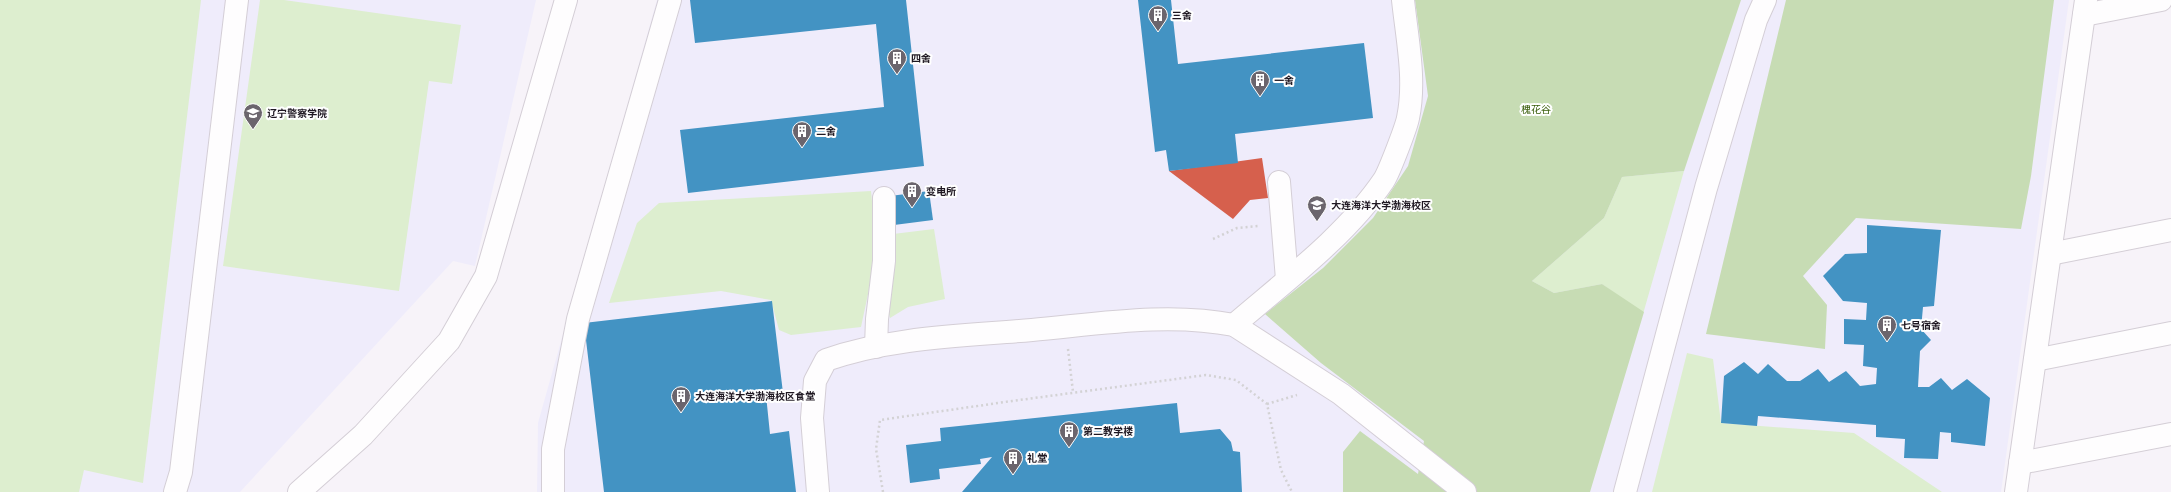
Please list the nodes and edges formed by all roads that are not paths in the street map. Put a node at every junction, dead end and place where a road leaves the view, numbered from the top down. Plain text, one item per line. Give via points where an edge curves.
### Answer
1 (237, 0) edge
2 (566, 0) edge
3 (670, 0) edge
4 (1403, 0) edge
5 (1765, 0) edge
6 (2161, 0) edge
7 (2085, 8) edge
8 (1279, 182) dead end
9 (884, 198) dead end
10 (2171, 230) edge
11 (2050, 254) junction
12 (1288, 280) junction
13 (1234, 325) junction
14 (2171, 333) edge
15 (876, 348) junction
16 (2035, 360) junction
17 (2171, 434) edge
18 (2020, 463) junction
19 (175, 492) edge
20 (299, 492) edge
21 (553, 492) edge
22 (818, 492) edge
23 (1465, 492) edge
24 (1625, 492) edge
25 (2016, 492) edge

1 - 19 street via 182,464
2 - 20 street via 486,276 449,341 363,435
3 - 21 street via 578,319 553,449
4 - 12 street via 1411,81 1408,118 1385,179 1350,222
5 - 24 street via 1756,20 1706,188
6 - 7 street
7 - 11 street
8 - 12 street
9 - 15 street via 884,261
10 - 11 street
11 - 16 street
12 - 13 street
13 - 15 street via 1216,322 1137,320 932,338
13 - 23 street via 1341,394
14 - 16 street
15 - 22 street via 850,352 826,360 815,381 812,418
16 - 18 street
17 - 18 street
18 - 25 street

